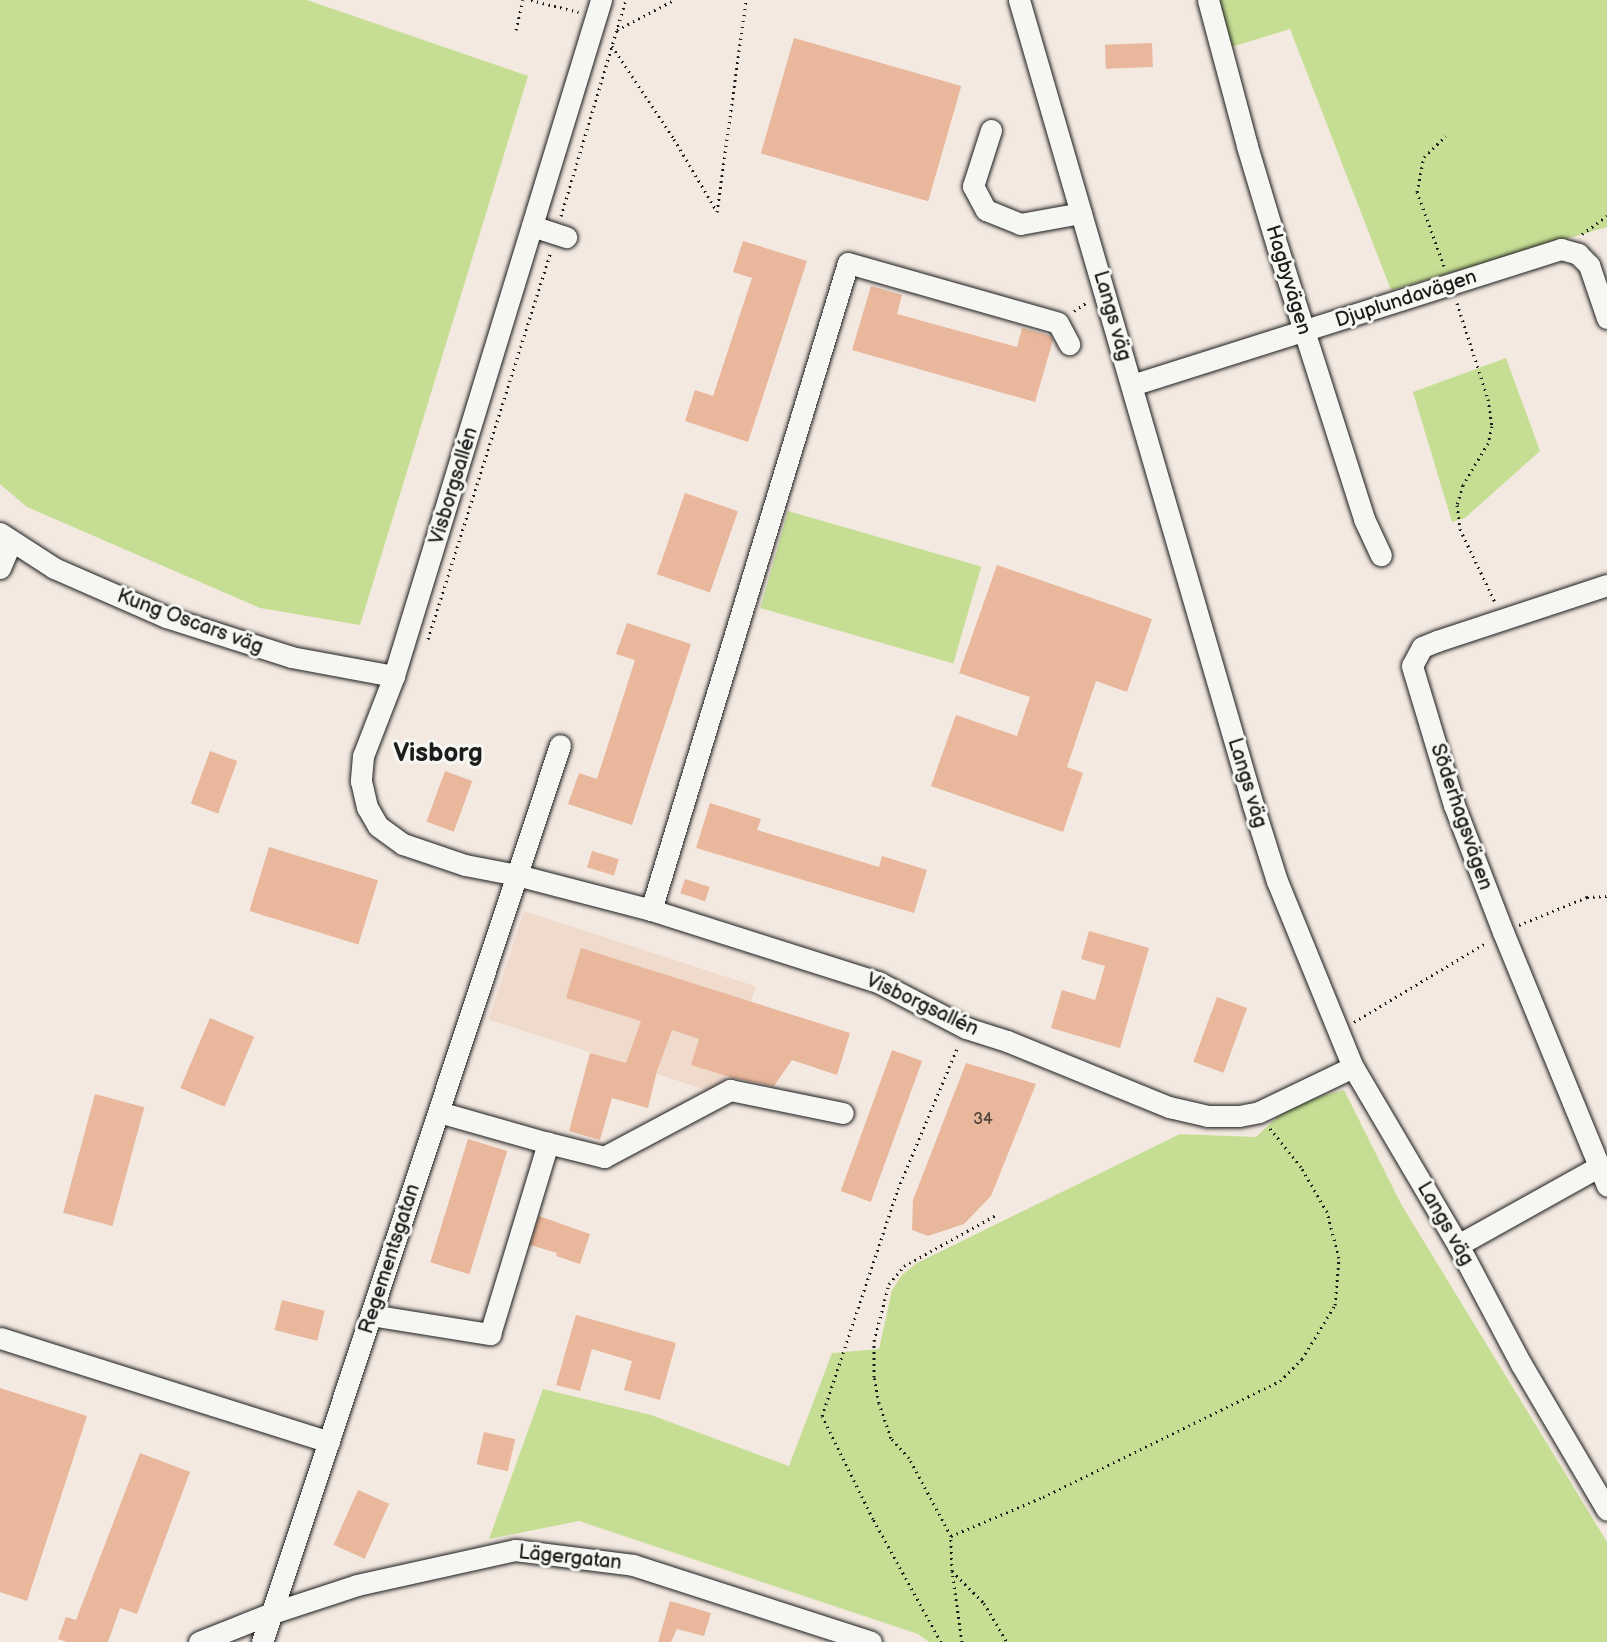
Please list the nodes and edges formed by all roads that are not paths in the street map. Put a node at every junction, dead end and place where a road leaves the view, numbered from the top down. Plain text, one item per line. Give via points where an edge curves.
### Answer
1 (1019, 0) edge
2 (1208, 0) edge
3 (598, 8) edge
4 (991, 130) dead end
5 (1081, 213) junction
6 (532, 226) junction
7 (561, 235) road end
8 (1607, 318) edge
9 (1304, 332) junction
10 (1069, 344) dead end
11 (1132, 385) junction
12 (6, 537) edge
13 (1381, 555) dead end
14 (0, 568) edge
15 (1607, 585) edge
16 (394, 676) junction
17 (560, 745) dead end
18 (517, 875) junction
19 (651, 910) junction
20 (1353, 1067) junction
21 (439, 1112) junction
22 (843, 1113) dead end
23 (548, 1143) junction
24 (1602, 1176) edge
25 (1458, 1245) junction
26 (371, 1315) junction
27 (0, 1338) edge
28 (329, 1442) junction
29 (1607, 1510) edge
30 (272, 1612) junction
31 (199, 1642) edge
32 (262, 1642) edge
33 (871, 1642) edge

1 - 5 street, Langs väg
2 - 9 street, Hagbyvägen via 1247,146
3 - 6 street, Visborgsallén
4 - 5 street via 973,186 986,210 1020,225
5 - 11 street, Langs väg
6 - 7 street
6 - 16 street, Visborgsallén
8 - 9 street, Djuplundavägen via 1589,265 1578,254 1562,249
9 - 11 street, Djuplundavägen
9 - 13 street, Hagbyvägen via 1364,519
10 - 19 street via 1058,323 848,263
11 - 20 street, Langs väg via 1277,881
12 - 14 street
12 - 16 street, Kung Oscars väg via 54,568 166,617 291,657
15 - 24 street, Söderhagsvägen via 1422,647 1412,666 1454,805
16 - 18 street, Visborgsallén via 363,756 365,798 378,826 402,844 465,865
17 - 18 street
18 - 19 street, Visborgsallén
18 - 21 street, Regementsgatan
19 - 20 street, Visborgsallén via 878,982 966,1028 1169,1107 1207,1116 1259,1112
20 - 25 street, Langs väg
21 - 23 street
21 - 26 street, Regementsgatan
22 - 23 street via 730,1090 604,1157
23 - 26 street via 490,1334
24 - 25 street, Söderhagsvägen
25 - 29 street, Langs väg via 1521,1364
26 - 28 street, Regementsgatan
27 - 28 street
28 - 30 street, Regementsgatan
30 - 31 street, Lägergatan
30 - 32 street, Regementsgatan
30 - 33 street, Lägergatan via 357,1585 515,1550 633,1565

